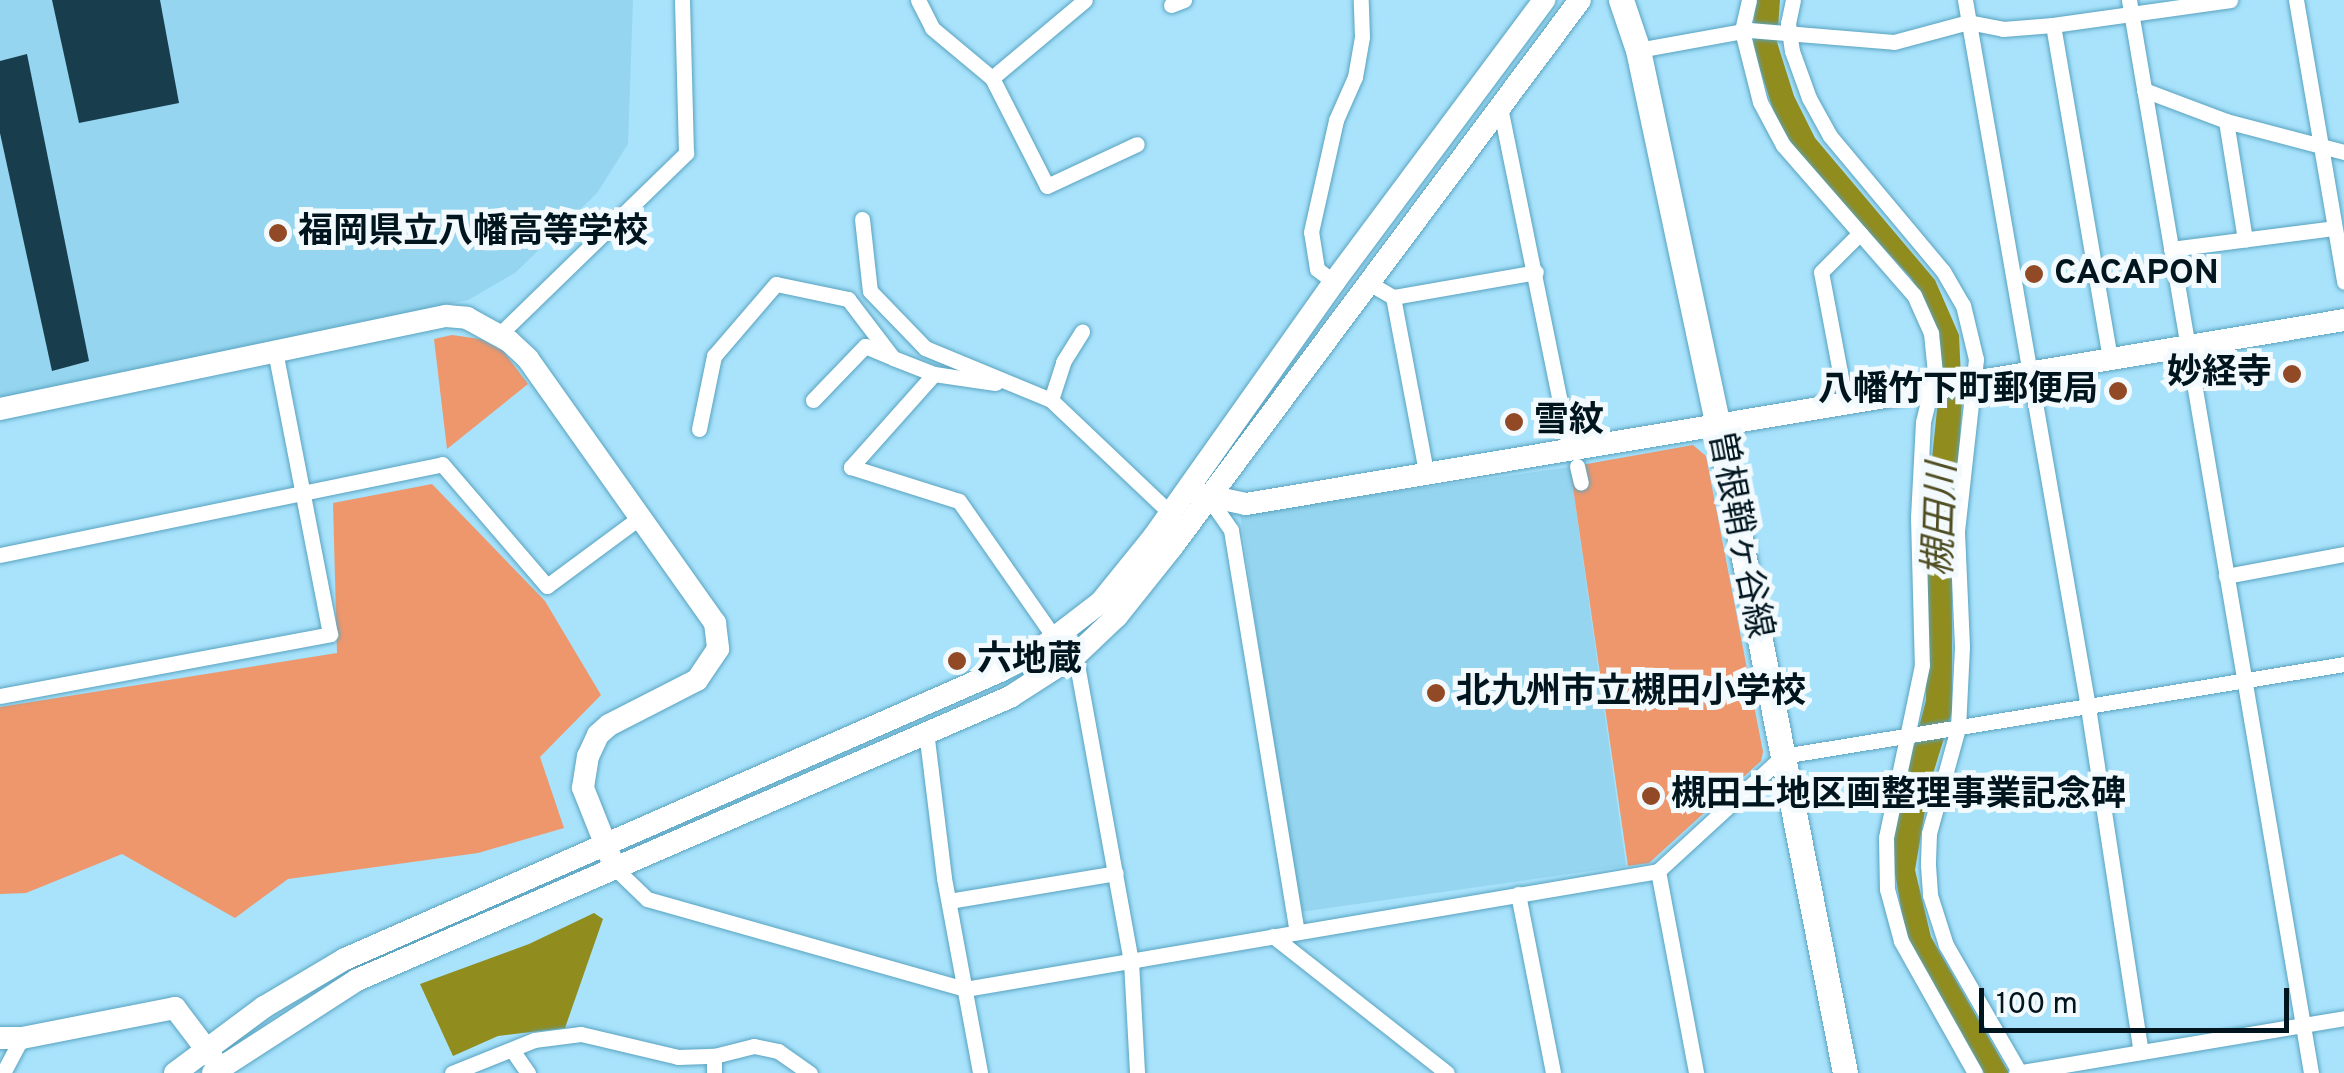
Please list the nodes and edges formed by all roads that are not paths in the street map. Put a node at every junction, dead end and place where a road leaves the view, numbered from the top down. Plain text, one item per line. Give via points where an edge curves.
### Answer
1 (682, 0) edge
2 (918, 0) edge
3 (1085, 0) edge
4 (1361, 0) edge
5 (1544, 0) edge
6 (1580, 0) edge
7 (1621, 0) edge
8 (1748, 0) edge
9 (1793, 0) edge
10 (1965, 0) edge
11 (2230, 0) edge
12 (2296, 0) edge
13 (2131, 8) edge
14 (1968, 22) junction
15 (2053, 25) junction
16 (1784, 30) junction
17 (1745, 31) junction
18 (1638, 50) junction
19 (992, 78) junction
20 (2144, 90) junction
21 (1500, 107) junction
22 (2226, 121) junction
23 (1138, 144) dead end
24 (2321, 149) junction
25 (2344, 152) edge
26 (862, 219) dead end
27 (2334, 228) junction
28 (1860, 233) junction
29 (2244, 240) junction
30 (2171, 249) junction
31 (1536, 272) junction
32 (1334, 282) junction
33 (1367, 282) junction
34 (2344, 282) edge
35 (1393, 297) junction
36 (2344, 320) edge
37 (1082, 332) dead end
38 (500, 334) junction
39 (2187, 346) junction
40 (275, 352) junction
41 (893, 358) junction
42 (2110, 358) junction
43 (2027, 373) junction
44 (934, 374) junction
45 (1952, 385) junction
46 (1018, 386) junction
47 (812, 400) dead end
48 (1051, 400) junction
49 (1846, 404) junction
50 (0, 409) edge
51 (1718, 426) junction
52 (699, 429) dead end
53 (1573, 458) junction
54 (1426, 472) junction
55 (1580, 483) dead end
56 (302, 492) junction
57 (1197, 493) junction
58 (1170, 512) junction
59 (639, 518) junction
60 (2344, 554) edge
61 (0, 555) edge
62 (2226, 576) junction
63 (1059, 633) junction
64 (1077, 654) junction
65 (2344, 664) edge
66 (2244, 681) junction
67 (0, 696) edge
68 (2088, 707) junction
69 (1954, 729) junction
70 (926, 732) junction
71 (1914, 734) junction
72 (1783, 756) junction
73 (604, 844) junction
74 (616, 868) junction
75 (1658, 871) junction
76 (1116, 872) junction
77 (1518, 894) junction
78 (948, 902) junction
79 (1297, 931) junction
80 (1273, 936) junction
81 (1131, 961) junction
82 (965, 988) junction
83 (2344, 1018) edge
84 (2303, 1024) junction
85 (11, 1038) edge
86 (206, 1047) junction
87 (512, 1050) junction
88 (2141, 1052) junction
89 (714, 1065) edge
90 (219, 1071) edge
91 (3, 1073) edge
92 (174, 1073) edge
93 (452, 1073) edge
94 (528, 1073) edge
95 (810, 1073) edge
96 (980, 1073) edge
97 (1137, 1073) edge
98 (1447, 1073) edge
99 (1554, 1073) edge
100 (1696, 1073) edge
101 (1844, 1073) edge
102 (1975, 1073) edge
103 (2019, 1073) edge
104 (2311, 1073) edge

1 - 38 street via 686,153
2 - 19 street via 932,28
3 - 19 street
4 - 32 street via 1355,78 1336,120 1311,232 1317,269
5 - 32 street
6 - 21 street
7 - 18 main road, 曽根鞘ヶ谷線
8 - 17 street
9 - 16 street
10 - 14 street
11 - 13 street
12 - 24 street
13 - 15 street
13 - 20 street
14 - 15 street via 2003,29
14 - 16 street via 1894,42
14 - 43 street
15 - 42 street
16 - 17 street
16 - 45 street via 1830,136 1943,271 1963,305 1976,359
17 - 18 street
17 - 28 street via 1760,102 1783,145
18 - 51 main road, 曽根鞘ヶ谷線
19 - 23 street via 1047,186
20 - 22 street
20 - 30 street
21 - 31 street
21 - 33 street
22 - 24 street
22 - 29 street
24 - 25 street
24 - 27 street
26 - 46 street via 870,291 925,348
27 - 29 street
27 - 34 street
28 - 45 street via 1914,295 1931,333 1935,374
28 - 49 street via 1820,272
29 - 30 street
30 - 39 street
31 - 35 street
31 - 53 street
32 - 57 street
33 - 35 street
33 - 57 street
35 - 54 street
36 - 39 street
37 - 48 street
38 - 40 street via 446,316
38 - 59 street via 528,359
39 - 42 street
39 - 62 street
40 - 50 street
40 - 56 street
41 - 44 street
41 - 47 street via 865,346
41 - 52 street via 848,299 776,284 714,356
42 - 43 street
43 - 45 street
43 - 68 street
44 - 46 street
44 - 63 street via 851,467 958,501
45 - 49 street
45 - 69 street via 1968,415 1957,532 1962,647
45 - 71 street via 1918,517 1922,665
46 - 48 street
48 - 58 street
49 - 51 street
51 - 53 street
51 - 72 main road, 曽根鞘ヶ谷線
53 - 54 street
53 - 55 street
54 - 57 street via 1246,504
56 - 59 street via 442,464 547,586
56 - 61 street
56 - 67 street via 330,634
57 - 58 street
57 - 64 street via 1117,616
57 - 79 street via 1231,530
58 - 63 street via 1101,602
59 - 73 street via 714,623 718,649 697,680 598,735 583,788
60 - 62 street
62 - 66 street
63 - 64 street
63 - 73 street via 1000,672
64 - 70 street via 1010,697
64 - 76 street
65 - 66 street
66 - 68 street
66 - 84 street
68 - 69 street
68 - 88 street
69 - 71 street
69 - 103 street via 1929,834 1930,895 1946,944
70 - 74 street
70 - 78 street
71 - 72 street
71 - 102 street via 1886,838 1887,889 1901,940
72 - 75 street
72 - 101 main road, 曽根鞘ヶ谷線
73 - 74 street
73 - 86 street via 345,959
74 - 82 street via 648,900
74 - 90 street via 357,980
75 - 77 street
75 - 100 street
76 - 78 street
76 - 81 street
77 - 79 street
77 - 99 street
78 - 82 street
79 - 80 street
80 - 81 street
80 - 98 street
81 - 82 street
81 - 97 street
82 - 96 street
83 - 84 street
84 - 88 street
84 - 104 street
85 - 86 street via 175,1008
85 - 91 street
86 - 90 street
86 - 92 street
87 - 89 street via 581,1034
87 - 93 street
87 - 94 street
88 - 103 street
89 - 95 street via 754,1046 778,1051

